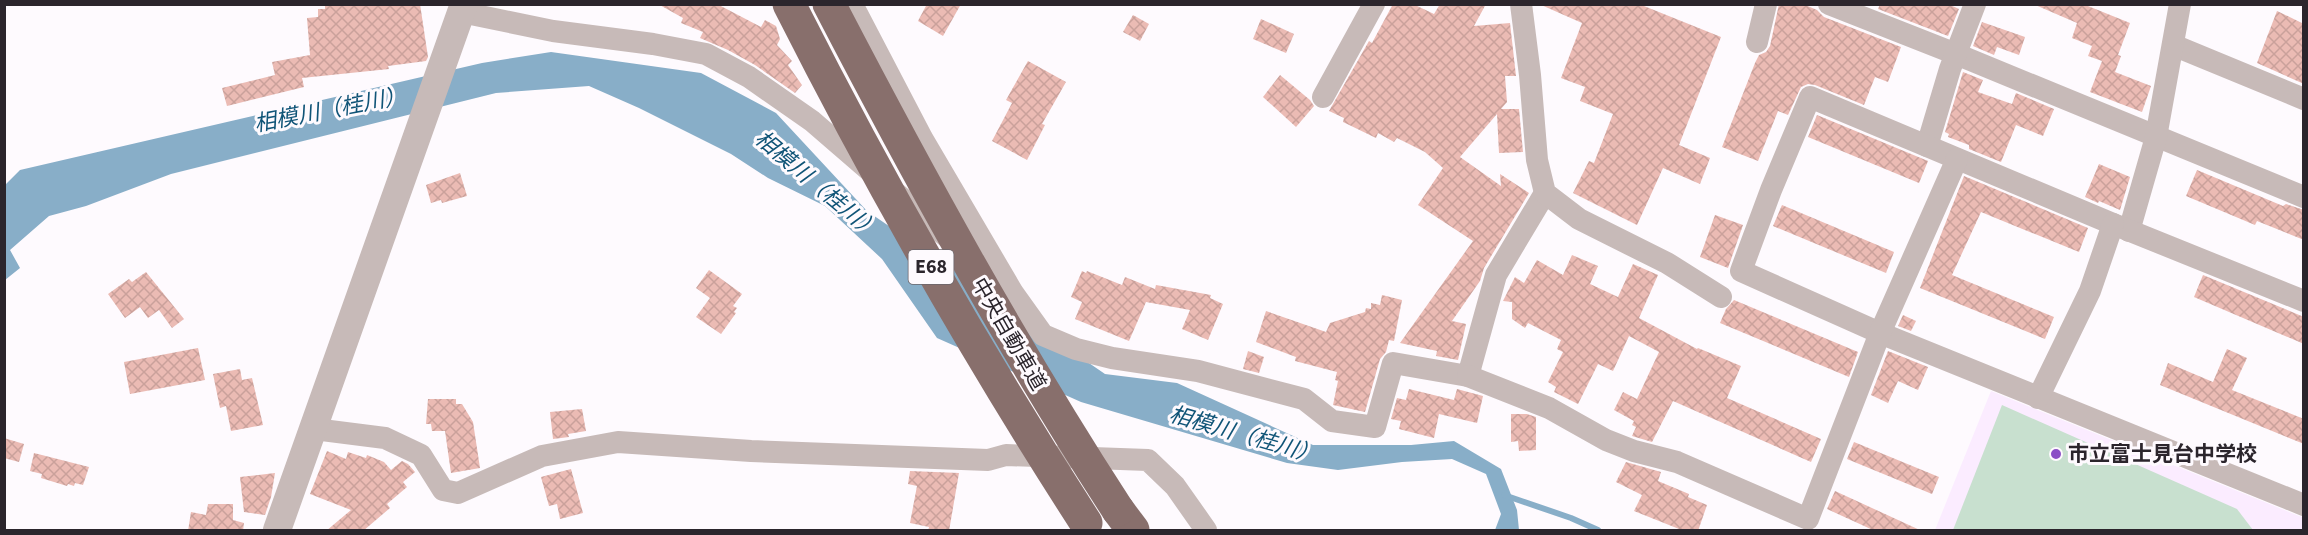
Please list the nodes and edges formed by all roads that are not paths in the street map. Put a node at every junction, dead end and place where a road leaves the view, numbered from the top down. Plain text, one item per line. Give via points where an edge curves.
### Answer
1 (789, 4) edge
2 (829, 4) edge
3 (852, 4) edge
4 (1374, 4) edge
5 (1521, 4) edge
6 (1766, 4) edge
7 (1829, 4) edge
8 (1974, 4) edge
9 (2180, 4) edge
10 (463, 8) edge
11 (1757, 42) dead end
12 (2173, 45) junction
13 (1956, 54) junction
14 (1323, 97) dead end
15 (2304, 99) edge
16 (2156, 137) junction
17 (1927, 146) junction
18 (1957, 159) junction
19 (1545, 193) junction
20 (2304, 197) edge
21 (2121, 228) junction
22 (1013, 293) junction
23 (1721, 297) dead end
24 (2304, 301) edge
25 (1880, 333) junction
26 (1468, 376) junction
27 (2038, 398) junction
28 (314, 429) junction
29 (2304, 505) edge
30 (1126, 520) edge
31 (1088, 527) edge
32 (277, 531) edge
33 (1206, 531) edge

1 - 31 highway, 中央自動車道 / E68, bridge via 952,304
2 - 30 highway, 中央自動車道 / E68, bridge via 958,247 1066,431
3 - 22 street via 922,138
4 - 14 street
5 - 19 street via 1537,160
6 - 11 street
7 - 13 street
8 - 13 street
9 - 12 street
10 - 22 street via 553,31 706,54 749,77 812,121
10 - 28 street
12 - 15 street
12 - 16 street
13 - 16 street
13 - 17 street
16 - 20 street
16 - 21 street
17 - 18 street
17 - 25 street via 1810,97 1741,271
18 - 21 street
18 - 25 street
19 - 23 street via 1579,219 1667,263
19 - 26 street via 1496,275
21 - 24 street
21 - 27 street
22 - 26 street via 1043,335 1077,349 1198,371 1304,399 1332,421 1375,427 1393,363
25 - 26 street via 1808,519 1677,462 1606,440 1549,408
25 - 27 street
27 - 29 street
28 - 32 street
28 - 33 street via 385,438 421,455 443,490 458,493 542,456 618,442 988,460 1006,455 1148,460 1175,486

